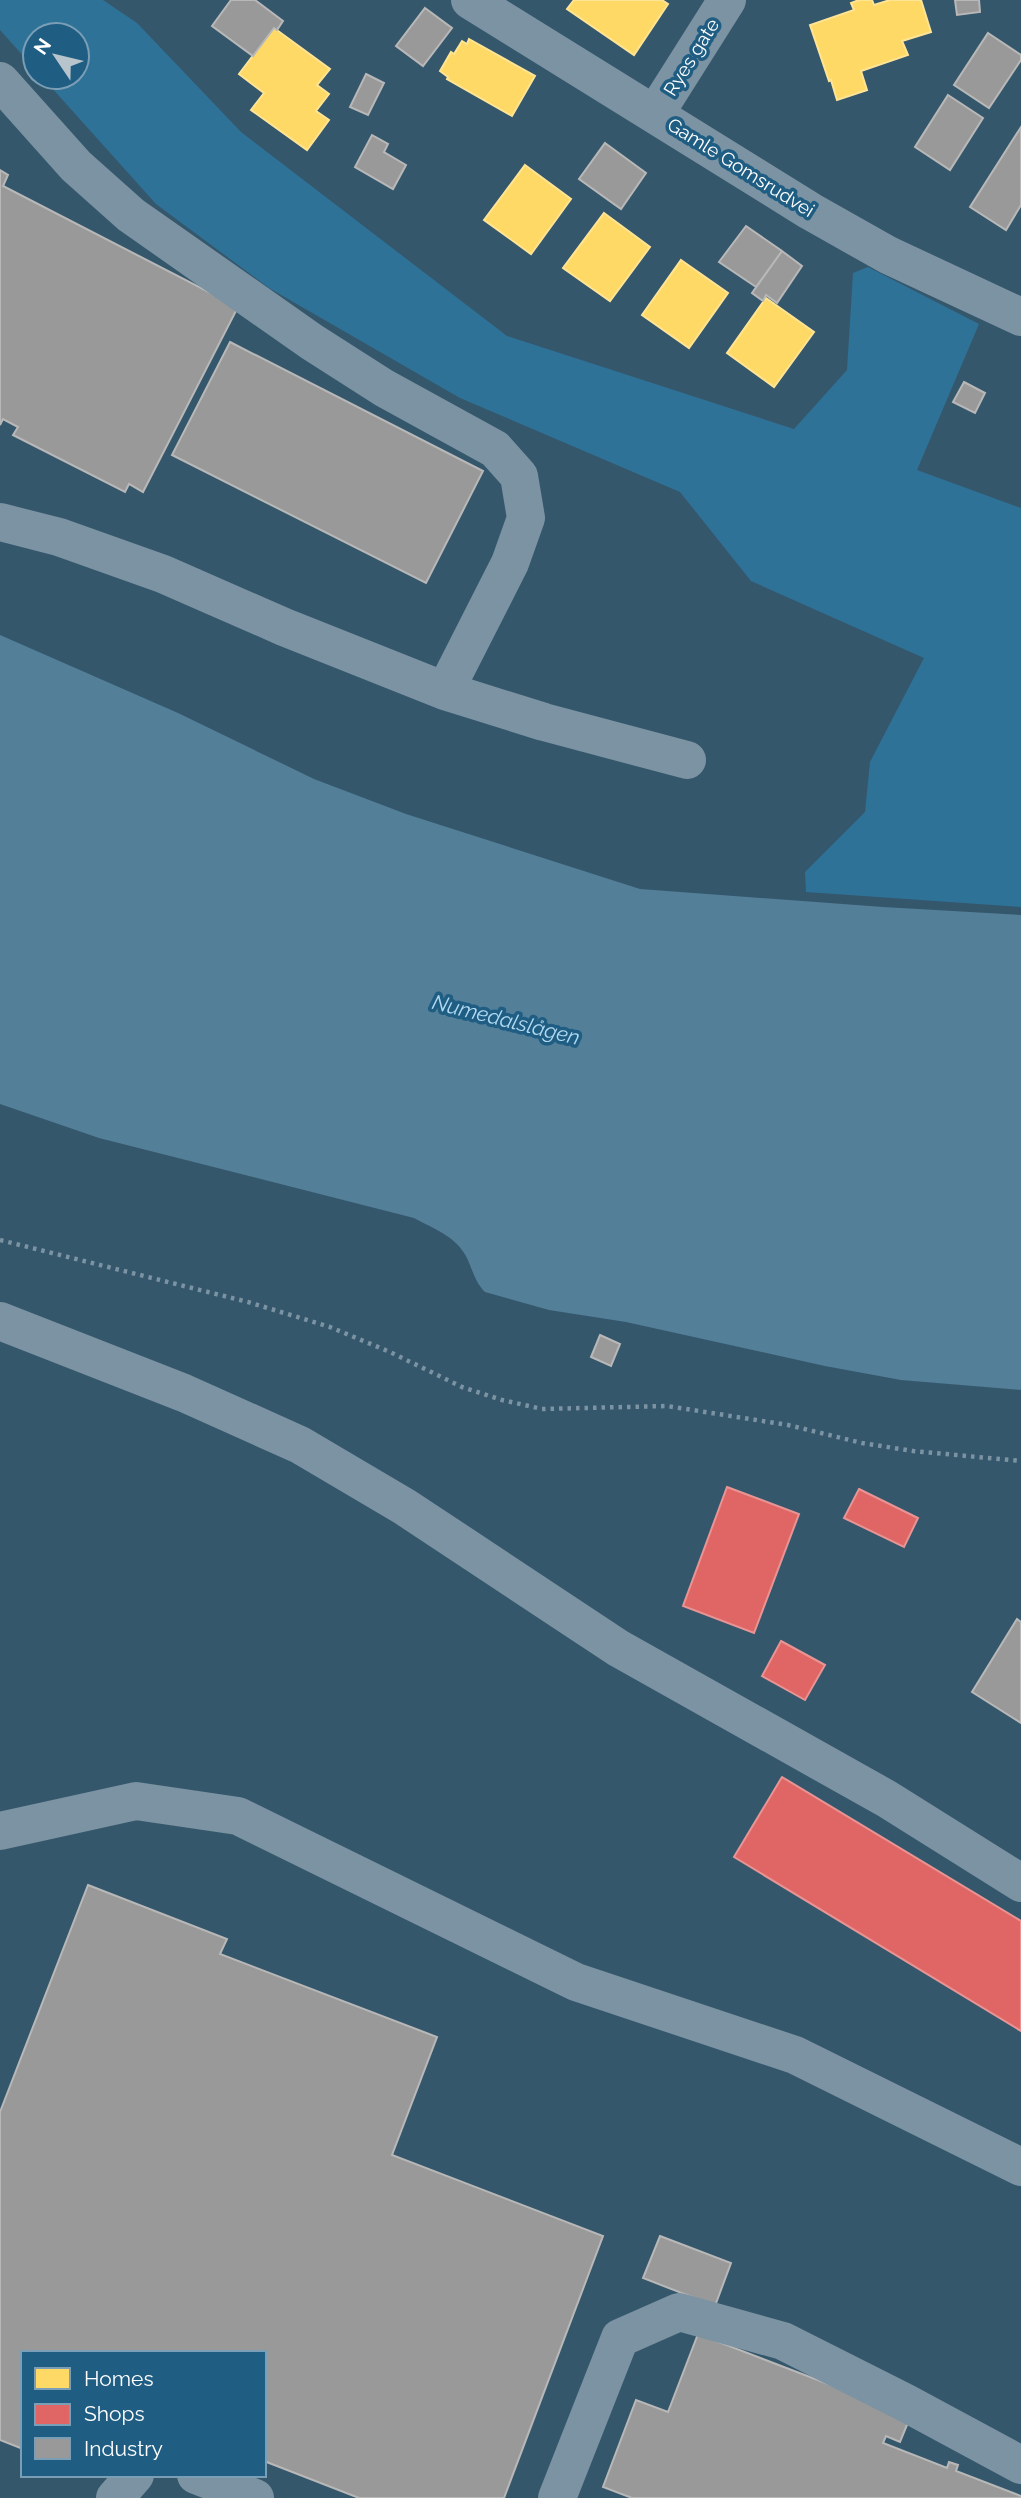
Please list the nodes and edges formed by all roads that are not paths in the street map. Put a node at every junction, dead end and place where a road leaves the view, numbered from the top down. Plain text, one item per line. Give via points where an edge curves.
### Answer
1 (470, 0) edge
2 (727, 0) edge
3 (0, 81) edge
4 (655, 114) junction
5 (1021, 317) edge
6 (0, 522) edge
7 (445, 691) junction
8 (687, 760) dead end
9 (0, 1321) edge
10 (0, 1831) edge
11 (1021, 1882) edge
12 (1021, 2167) edge
13 (1021, 2465) edge
14 (133, 2477) edge
15 (201, 2477) edge
16 (115, 2498) edge
17 (254, 2498) edge
18 (557, 2498) edge

1 - 4 street, Gamle Gomsrudvei
2 - 4 street, Ryes gate
3 - 7 street via 76,166 131,215 373,382 495,449 519,476 526,519 510,563
4 - 5 street, Gamle Gomsrudvei via 888,255
6 - 7 street via 59,537 163,574 284,628
7 - 8 street
9 - 11 street via 184,1393 300,1445 405,1507 618,1648 887,1799
10 - 12 street via 136,1801 238,1816 576,1982 795,2055
13 - 18 street via 783,2341 679,2312 620,2338
14 - 16 street
15 - 17 street

